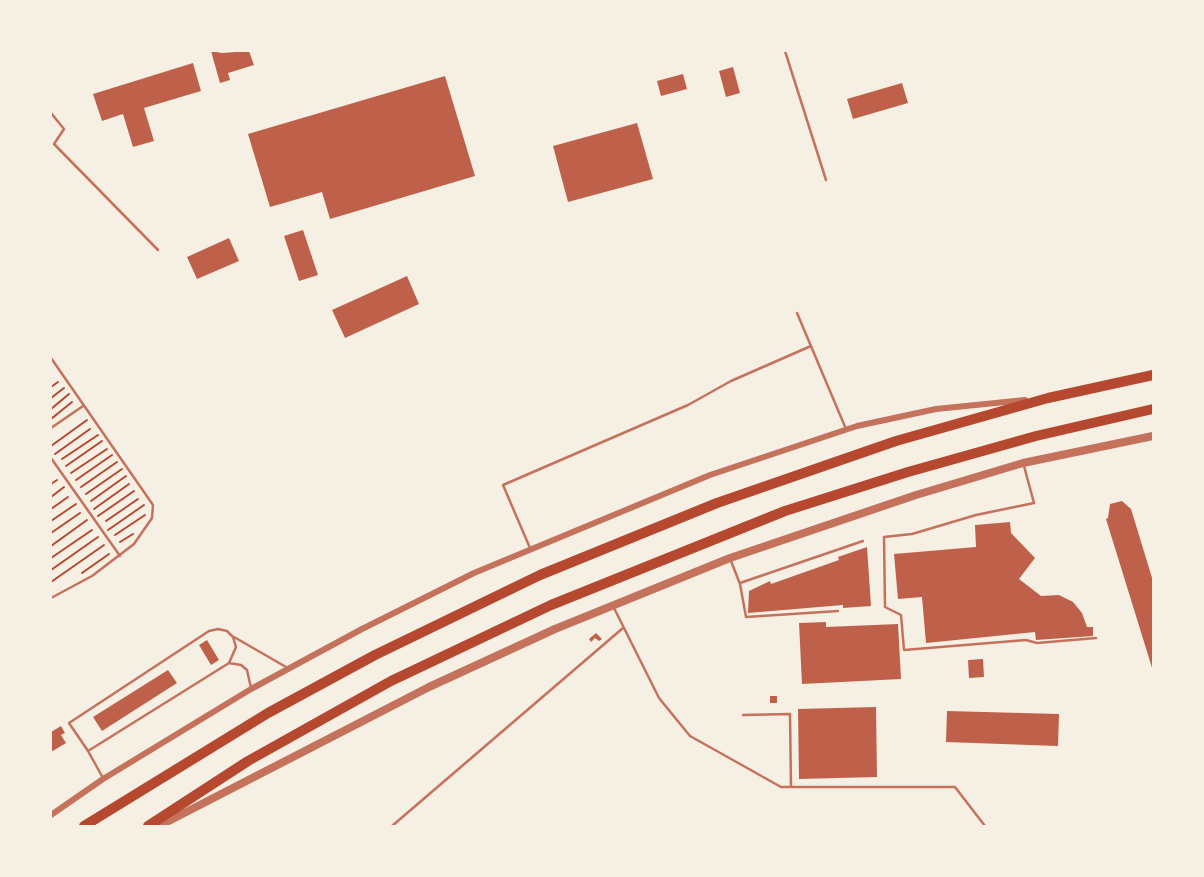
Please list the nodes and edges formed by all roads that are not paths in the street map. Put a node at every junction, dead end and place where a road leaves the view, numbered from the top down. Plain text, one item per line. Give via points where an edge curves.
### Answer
1 (785, 51) edge
2 (51, 113) edge
3 (825, 180) dead end
4 (158, 250) dead end
5 (797, 313) dead end
6 (811, 346) junction
7 (51, 358) edge
8 (1153, 375) edge
9 (1048, 398) junction
10 (84, 405) junction
11 (1153, 409) edge
12 (51, 428) edge
13 (846, 429) junction
14 (1153, 436) edge
15 (51, 457) edge
16 (1023, 463) junction
17 (863, 541) dead end
18 (531, 550) junction
19 (120, 556) junction
20 (730, 558) junction
21 (740, 583) junction
22 (51, 598) edge
23 (613, 605) junction
24 (838, 611) dead end
25 (623, 627) junction
26 (233, 637) junction
27 (1096, 638) dead end
28 (229, 663) junction
29 (289, 669) junction
30 (251, 689) junction
31 (743, 715) dead end
32 (88, 751) junction
33 (103, 779) junction
34 (792, 787) junction
35 (51, 816) edge
36 (84, 826) edge
37 (148, 826) edge
38 (159, 826) edge
39 (392, 826) edge
40 (985, 826) edge

1 - 3 lane
2 - 4 lane via 65,129 54,144
5 - 6 lane
6 - 13 lane
6 - 18 lane via 503,485
7 - 10 lane
8 - 9 highway
9 - 13 street via 936,409
9 - 36 highway via 896,440 704,508 485,600 268,713
10 - 12 lane
10 - 19 lane via 153,505 149,523
11 - 37 highway via 1036,436 797,507 551,605 391,681 248,761
13 - 18 street via 710,475
14 - 16 street
15 - 19 lane
16 - 20 street
16 - 27 lane via 1034,503 884,537 885,607 901,615 904,650
17 - 21 lane
18 - 29 street via 474,573
19 - 22 lane
20 - 21 lane
20 - 23 street
21 - 24 lane via 746,617
23 - 25 lane
23 - 38 street via 429,687
25 - 34 lane via 659,698 690,736 781,787
25 - 39 lane
26 - 28 lane via 236,647
26 - 29 lane
26 - 32 lane via 227,631 209,631 69,723
28 - 30 lane via 247,670
28 - 32 lane
29 - 30 street
30 - 33 street
31 - 34 lane via 790,714
32 - 33 lane
33 - 35 street
34 - 40 lane via 955,787

